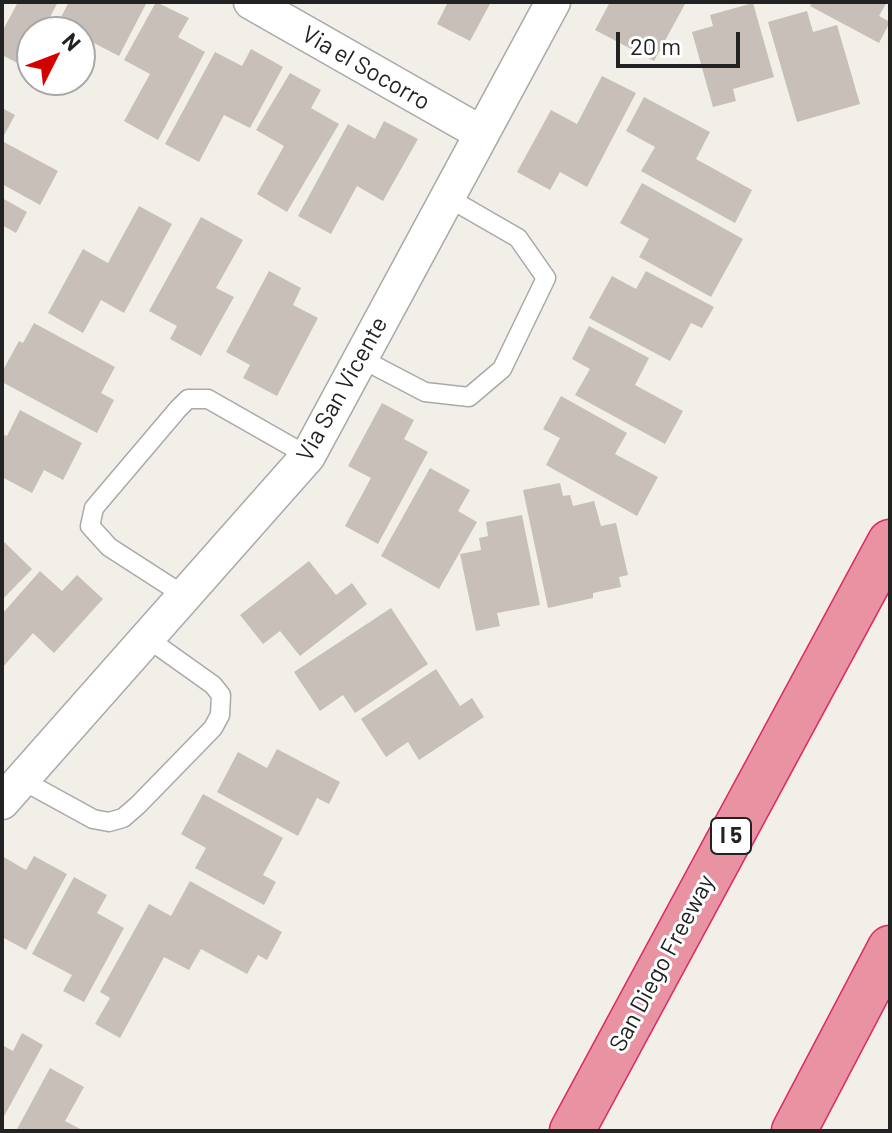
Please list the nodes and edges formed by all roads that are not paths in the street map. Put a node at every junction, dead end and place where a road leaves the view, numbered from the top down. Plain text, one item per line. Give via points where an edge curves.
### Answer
1 (251, 2) edge
2 (553, 2) edge
3 (481, 133) junction
4 (447, 197) junction
5 (360, 358) junction
6 (308, 456) junction
7 (890, 542) edge
8 (185, 596) junction
9 (147, 638) junction
10 (12, 791) edge
11 (890, 948) edge
12 (572, 1131) edge
13 (794, 1131) edge

1 - 3 street, Via el Socorro
2 - 3 street, Via San Vicente
3 - 4 street, Via San Vicente
4 - 5 street, Via San Vicente
4 - 5 lane via 518,238 546,278 502,369 469,397 425,392
5 - 6 street, Via San Vicente
6 - 8 street, Via San Vicente
6 - 8 lane via 208,399 188,399 178,409 94,508 90,526 109,547
7 - 12 highway, San Diego Freeway / I 5
8 - 9 street, Via San Vicente
9 - 10 street, Via San Vicente
9 - 10 lane via 221,695 223,705 213,728 123,818 93,819
11 - 13 highway

